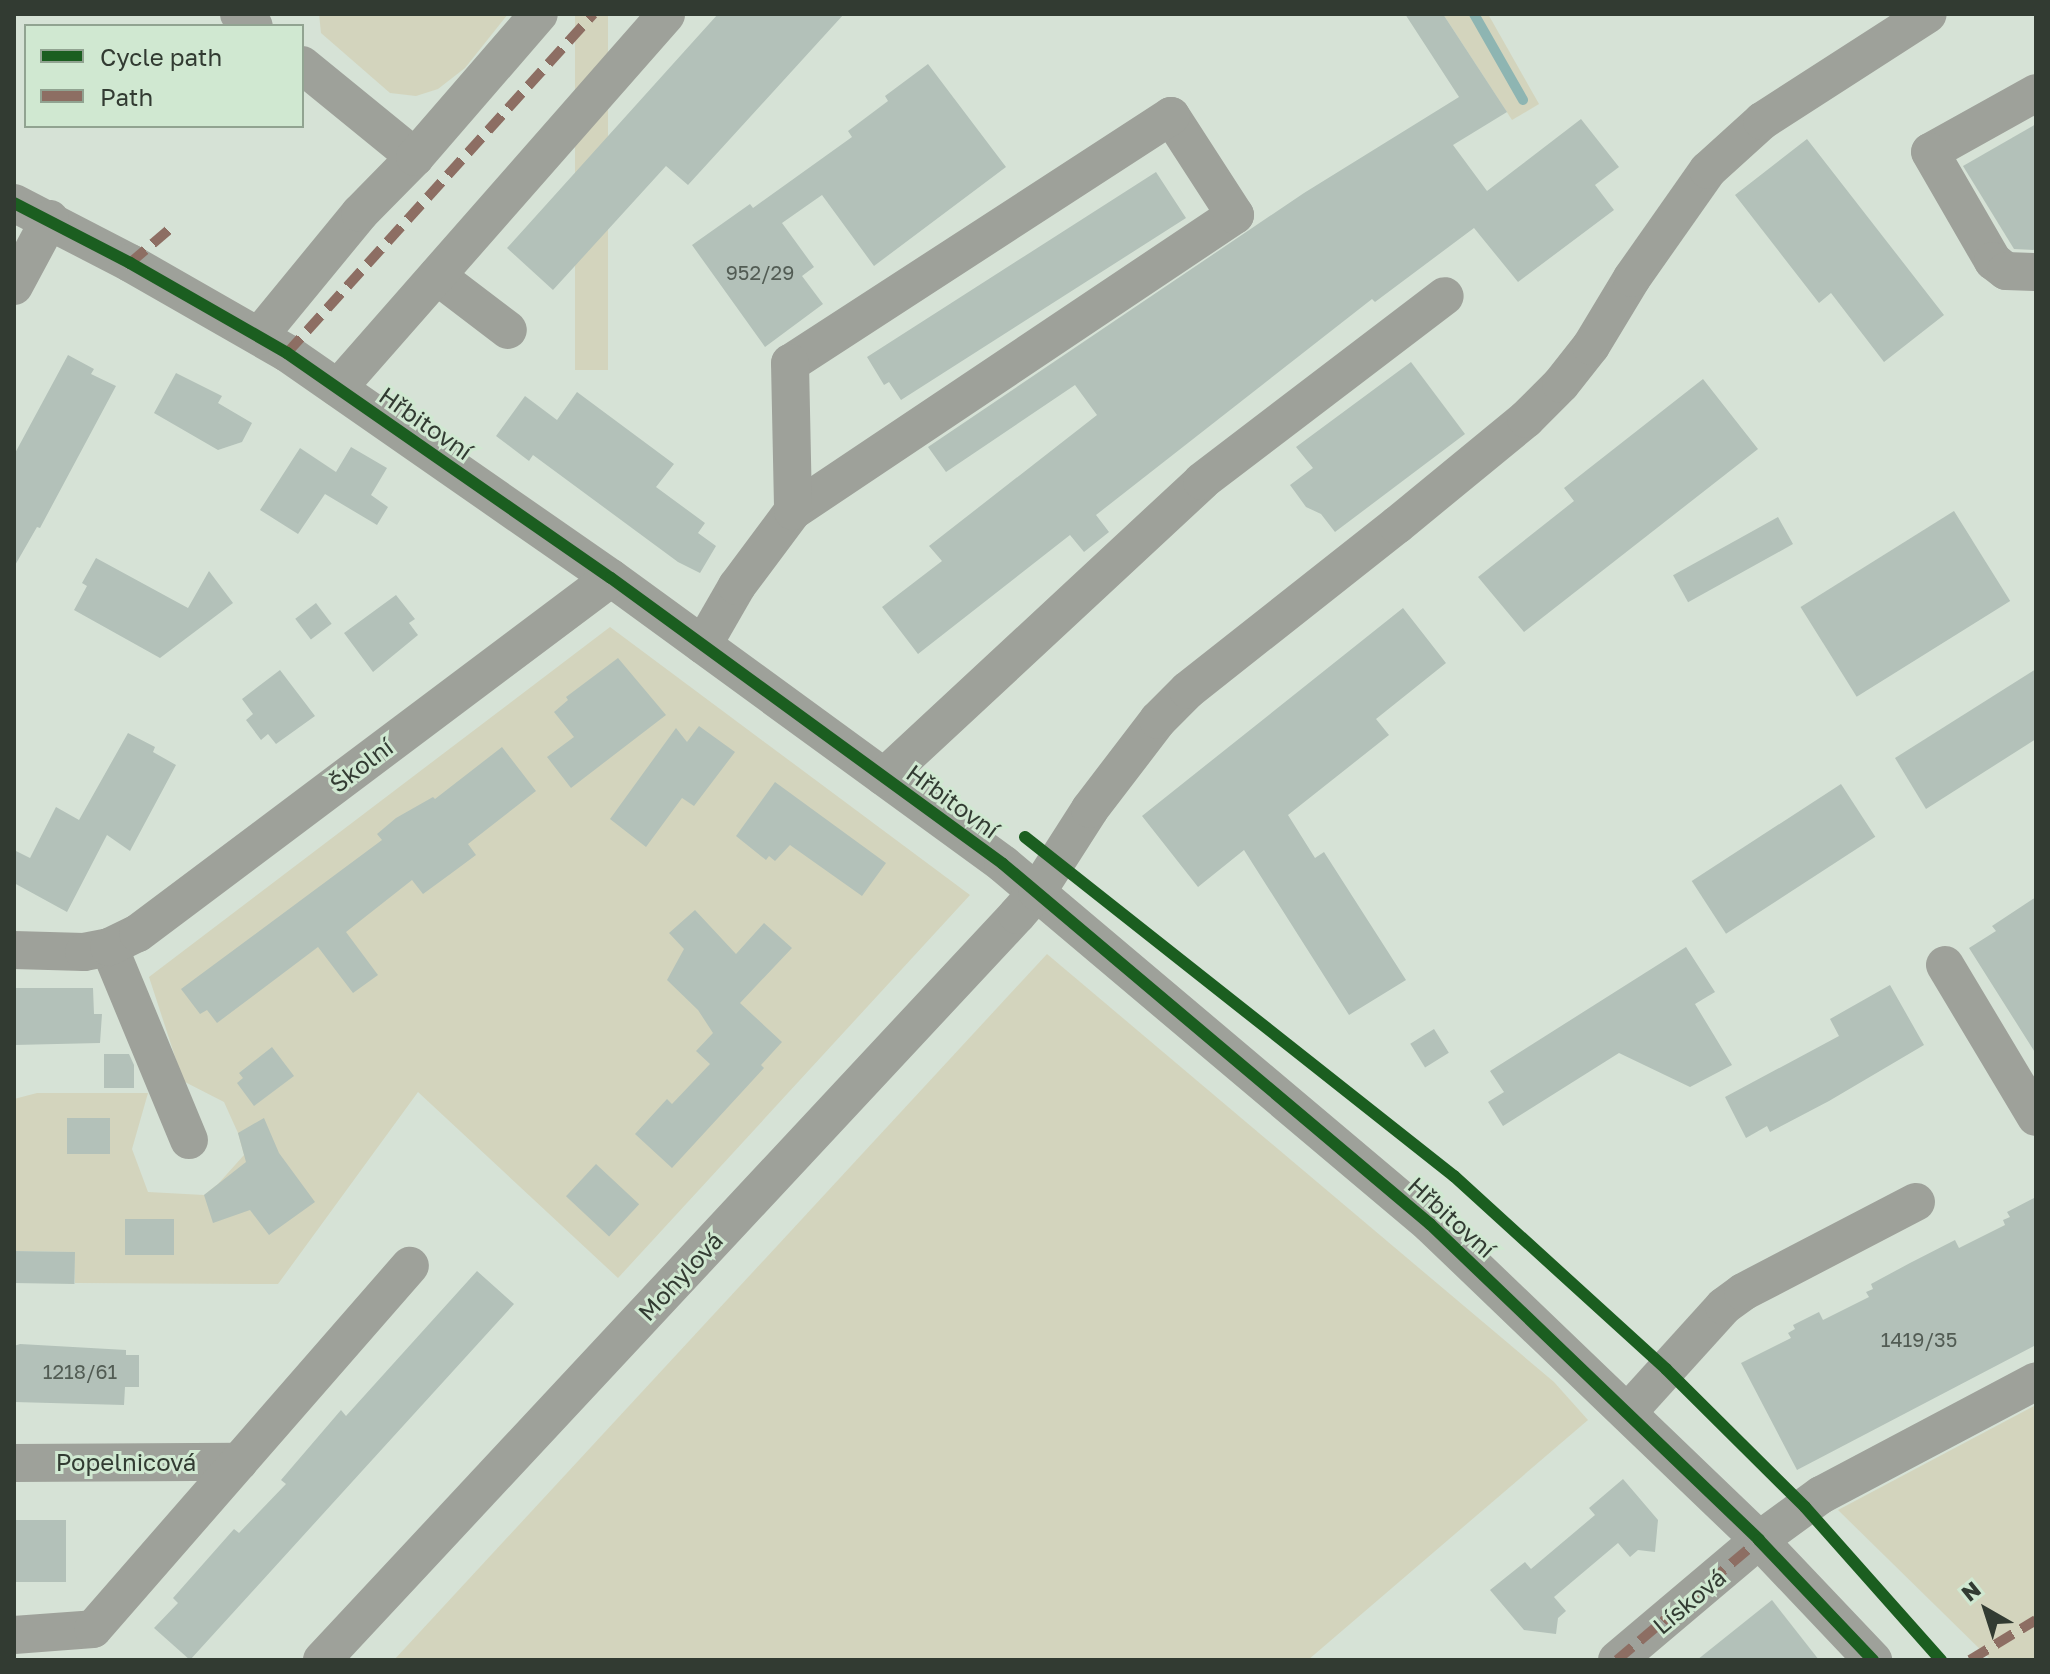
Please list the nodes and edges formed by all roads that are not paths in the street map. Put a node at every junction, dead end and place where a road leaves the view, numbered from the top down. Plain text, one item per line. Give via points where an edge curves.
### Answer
1 (539, 14) edge
2 (666, 14) edge
3 (1928, 14) edge
4 (304, 67) edge
5 (2036, 93) edge
6 (415, 157) junction
7 (14, 203) edge
8 (50, 219) junction
9 (2036, 272) edge
10 (437, 276) junction
11 (14, 286) edge
12 (1445, 296) dead end
13 (508, 330) dead end
14 (259, 336) junction
15 (338, 388) junction
16 (793, 511) junction
17 (611, 578) junction
18 (703, 645) junction
19 (884, 777) junction
20 (1037, 892) junction
21 (109, 947) junction
22 (14, 950) edge
23 (1945, 965) dead end
24 (2036, 1117) edge
25 (189, 1140) dead end
26 (1916, 1202) dead end
27 (410, 1266) dead end
28 (2036, 1381) edge
29 (1628, 1412) junction
30 (239, 1462) junction
31 (14, 1463) edge
32 (1759, 1540) junction
33 (14, 1635) edge
34 (322, 1660) edge
35 (1617, 1660) edge
36 (1873, 1660) edge

1 - 6 street
2 - 10 street
3 - 20 street, Mohylová via 1762,121 1708,170 1561,384 1526,419 1188,690 1158,720 1090,809
4 - 6 street
5 - 9 street via 1930,152 1993,261 2006,271
6 - 14 street via 360,213
7 - 8 street, Hřbitovní
8 - 11 street
8 - 14 street, Hřbitovní
10 - 13 street
10 - 15 street
12 - 19 street via 1202,481
14 - 15 street, Hřbitovní
15 - 17 street, Hřbitovní
16 - 16 street via 1235,215 1171,116 790,363
16 - 18 street via 737,586
17 - 18 street, Hřbitovní
17 - 21 street, Školní via 138,933
18 - 19 street, Hřbitovní
19 - 20 street, Hřbitovní
20 - 29 street, Hřbitovní via 1430,1224
20 - 34 street, Mohylová
21 - 22 street, Školní via 84,952
21 - 25 street
23 - 24 street
26 - 29 street via 1734,1299
27 - 30 street
28 - 32 street, Lísková via 1821,1495
29 - 32 street, Hřbitovní
30 - 31 street, Popelnicová
30 - 33 street via 93,1629
32 - 35 street, Lísková
32 - 36 street, Hřbitovní

